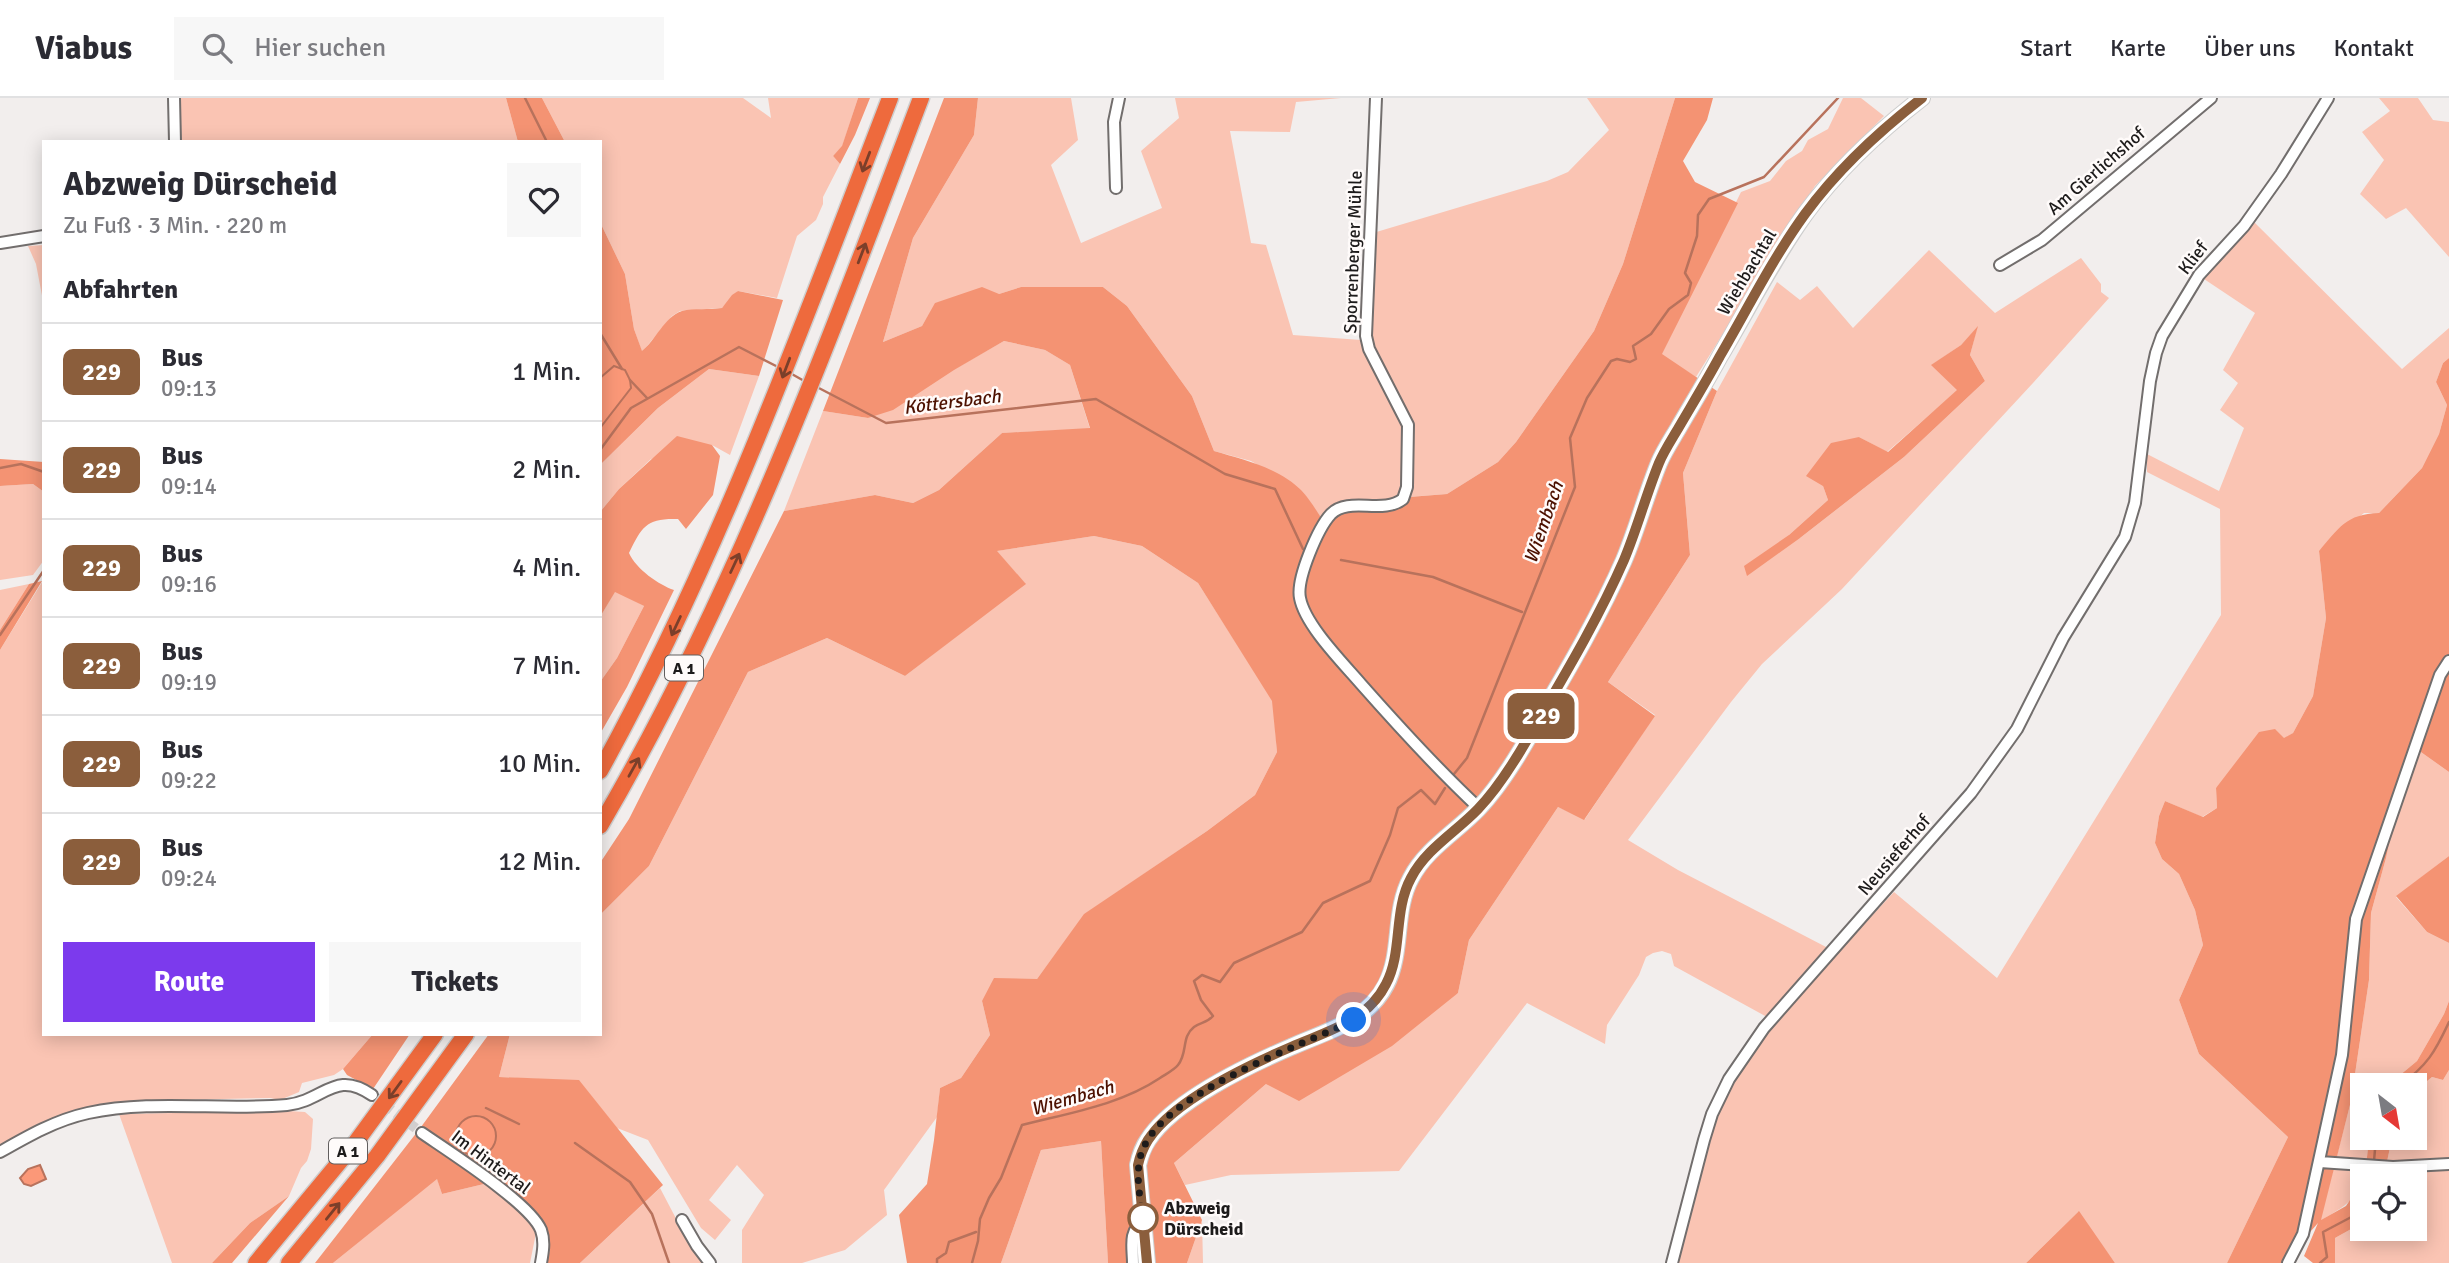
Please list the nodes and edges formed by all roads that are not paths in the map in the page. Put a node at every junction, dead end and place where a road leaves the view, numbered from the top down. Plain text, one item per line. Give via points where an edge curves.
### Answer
1 (174, 98) edge
2 (890, 98) edge
3 (921, 98) edge
4 (1119, 98) edge
5 (1376, 98) edge
6 (1922, 98) edge
7 (2211, 98) edge
8 (2328, 98) edge
9 (175, 140) edge
10 (1116, 188) dead end
11 (42, 236) edge
12 (0, 243) edge
13 (2000, 265) dead end
14 (2141, 464) joint
15 (2449, 661) edge
16 (602, 767) edge
17 (1479, 808) junction
18 (602, 822) edge
19 (434, 1036) edge
20 (465, 1036) edge
21 (372, 1095) tunnel mouth
22 (422, 1133) tunnel mouth
23 (0, 1152) edge
24 (2320, 1162) junction
25 (2449, 1164) edge
26 (682, 1220) dead end
27 (1143, 1224) junction
28 (256, 1263) edge
29 (289, 1263) edge
30 (541, 1263) edge
31 (710, 1263) edge
32 (1133, 1263) edge
33 (1147, 1263) edge
34 (1672, 1263) edge
35 (2288, 1263) edge

1 - 9 street
2 -> 16 highway, A 1 via 734,496 674,629
18 -> 3 highway, A 1 via 670,698 761,507
4 - 10 street via 1114,122
5 - 17 street, Sporrenberger Mühle via 1366,336 1408,425 1407,487 1402,499 1391,505 1343,507 1331,514 1308,558 1300,597 1316,631 1332,651
6 - 17 main road, Wiehbachtal via 1856,155 1790,236 1660,461 1636,533 1580,647 1528,738
7 - 13 street, Am Gierlichshof via 2042,240
8 - 14 street, Klief via 2281,174 2249,219 2199,275 2162,336 2150,381
11 - 12 street
14 - 34 street, Neusieferhof via 2125,537 2001,752 1931,841 1764,1028 1728,1079 1712,1114
15 - 24 street via 2356,919 2342,1055
17 - 27 main road, Wiehbachtal via 1412,876 1404,894 1387,984 1366,1010 1354,1020 1212,1087 1164,1121 1149,1138 1138,1165
19 -> 28 highway, A 1 via 356,1142
29 -> 20 highway, A 1 via 377,1156
21 - 23 street via 348,1084 286,1105 91,1112 49,1126
22 - 30 street, Im Hintertal via 533,1217 542,1238
24 - 25 street via 2393,1167
24 - 35 street via 2303,1234
26 - 31 street
27 - 32 street via 1134,1230
27 - 33 main road, Wiehbachtal

